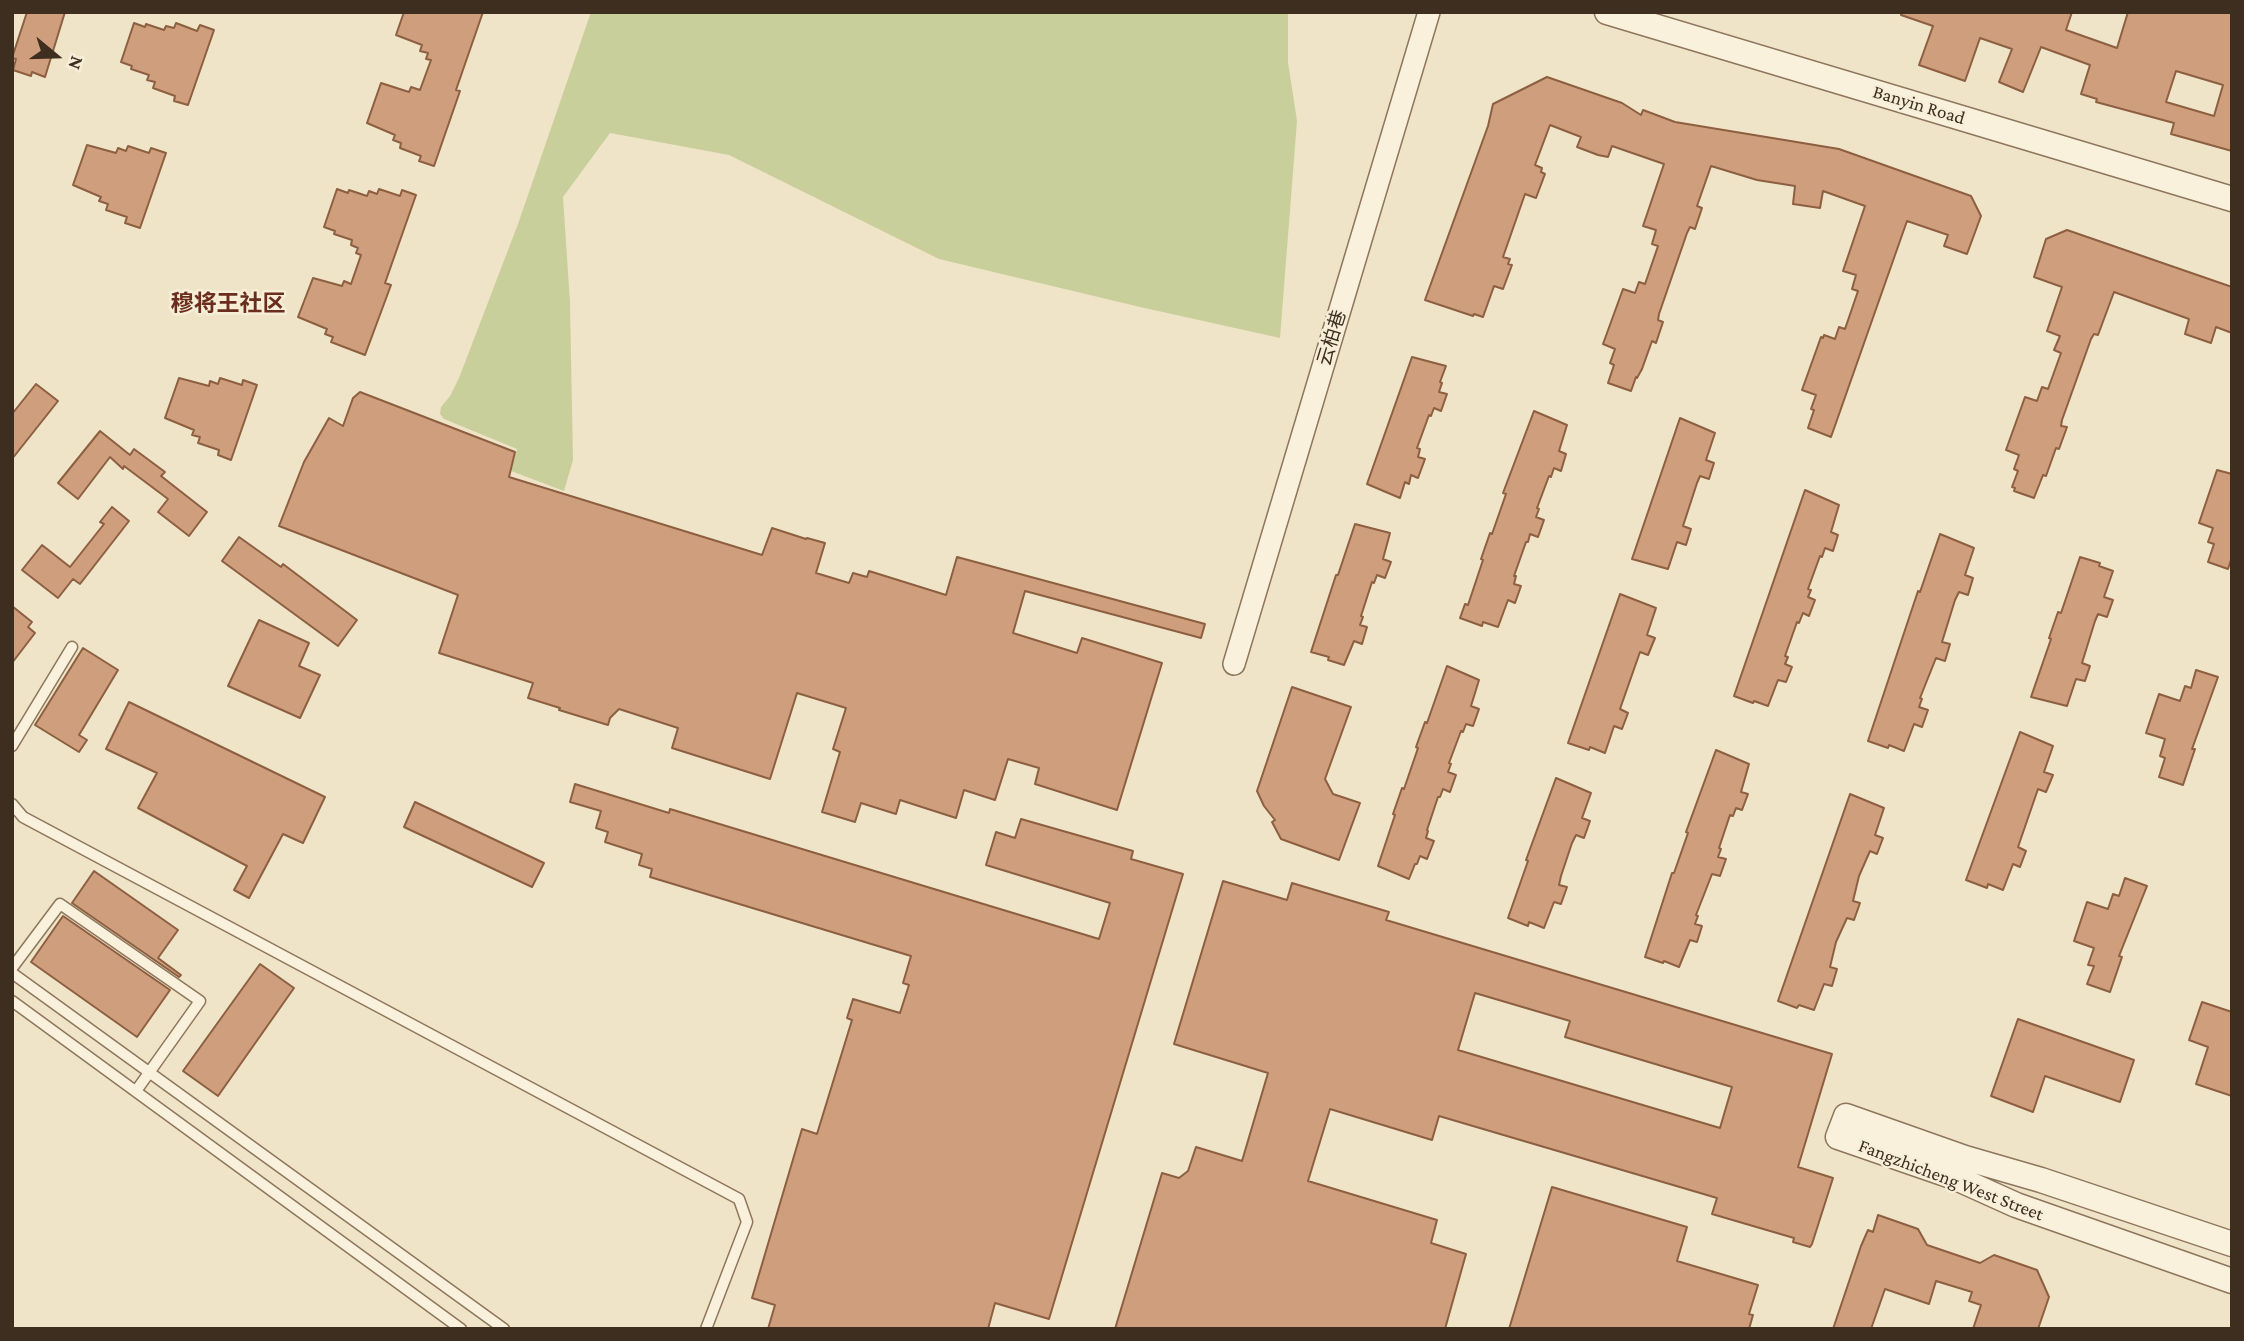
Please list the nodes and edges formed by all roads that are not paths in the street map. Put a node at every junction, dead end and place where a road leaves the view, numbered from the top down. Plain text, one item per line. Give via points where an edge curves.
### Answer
1 (1429, 12) edge
2 (1607, 12) edge
3 (2232, 199) edge
4 (72, 648) dead end
5 (1234, 664) dead end
6 (12, 746) edge
7 (12, 804) edge
8 (12, 970) edge
9 (12, 1001) edge
10 (149, 1072) junction
11 (136, 1091) junction
12 (2232, 1244) edge
13 (2232, 1281) edge
14 (461, 1329) edge
15 (504, 1329) edge
16 (706, 1329) edge

1 - 5 street, 云柏巷
2 - 3 street, Banyin Road
4 - 6 lane
7 - 16 lane via 23,817 739,1199 747,1222
8 - 10 lane
8 - 10 lane via 60,904 200,1001
9 - 11 lane
10 - 11 lane
10 - 15 lane
11 - 14 lane
12 - 13 street, Fangzhicheng West Street via 1846,1116 1838,1137

